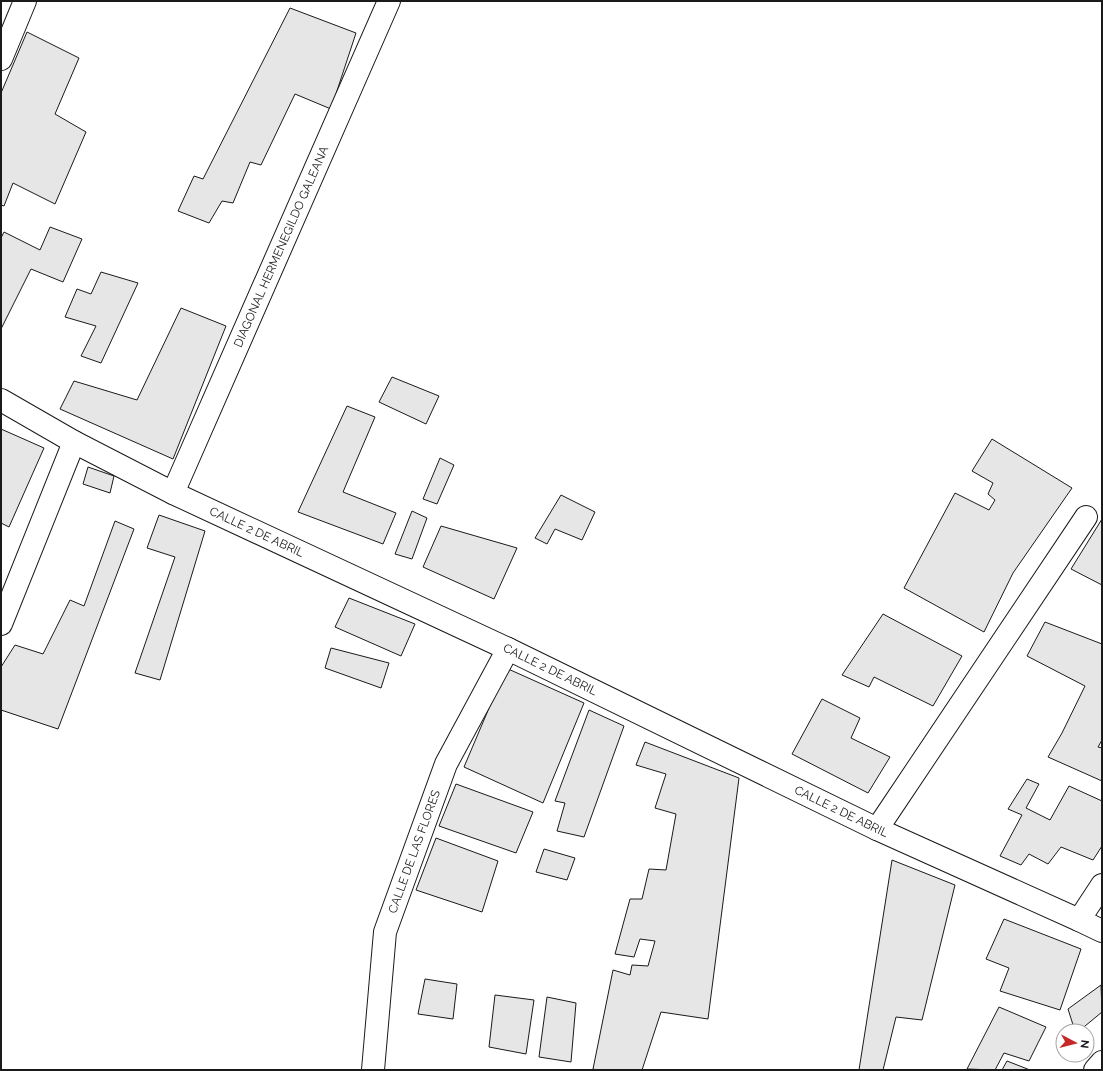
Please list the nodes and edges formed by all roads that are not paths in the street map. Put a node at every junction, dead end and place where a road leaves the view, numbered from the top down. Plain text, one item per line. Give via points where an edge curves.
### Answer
1 (25, 1) edge
2 (389, 1) edge
3 (1, 59) edge
4 (1, 400) edge
5 (74, 442) junction
6 (173, 493) junction
7 (1086, 517) dead end
8 (1, 624) edge
9 (508, 649) junction
10 (878, 829) junction
11 (1102, 885) edge
12 (1079, 920) junction
13 (1102, 931) edge
14 (1102, 1062) edge
15 (372, 1070) edge
16 (1095, 1070) edge

1 - 3 street
2 - 6 street, DIAGONAL HERMENEGILDO GALEANA
4 - 5 street, CALLE 2 DE ABRIL
5 - 6 street, CALLE 2 DE ABRIL
5 - 8 street
6 - 9 street, CALLE 2 DE ABRIL
7 - 10 street
9 - 10 street, CALLE 2 DE ABRIL
9 - 15 street, CALLE DE LAS FLORES via 446,764 385,932
10 - 12 street, CALLE 2 DE ABRIL
11 - 12 street
12 - 13 street, CALLE 2 DE ABRIL
14 - 16 street

